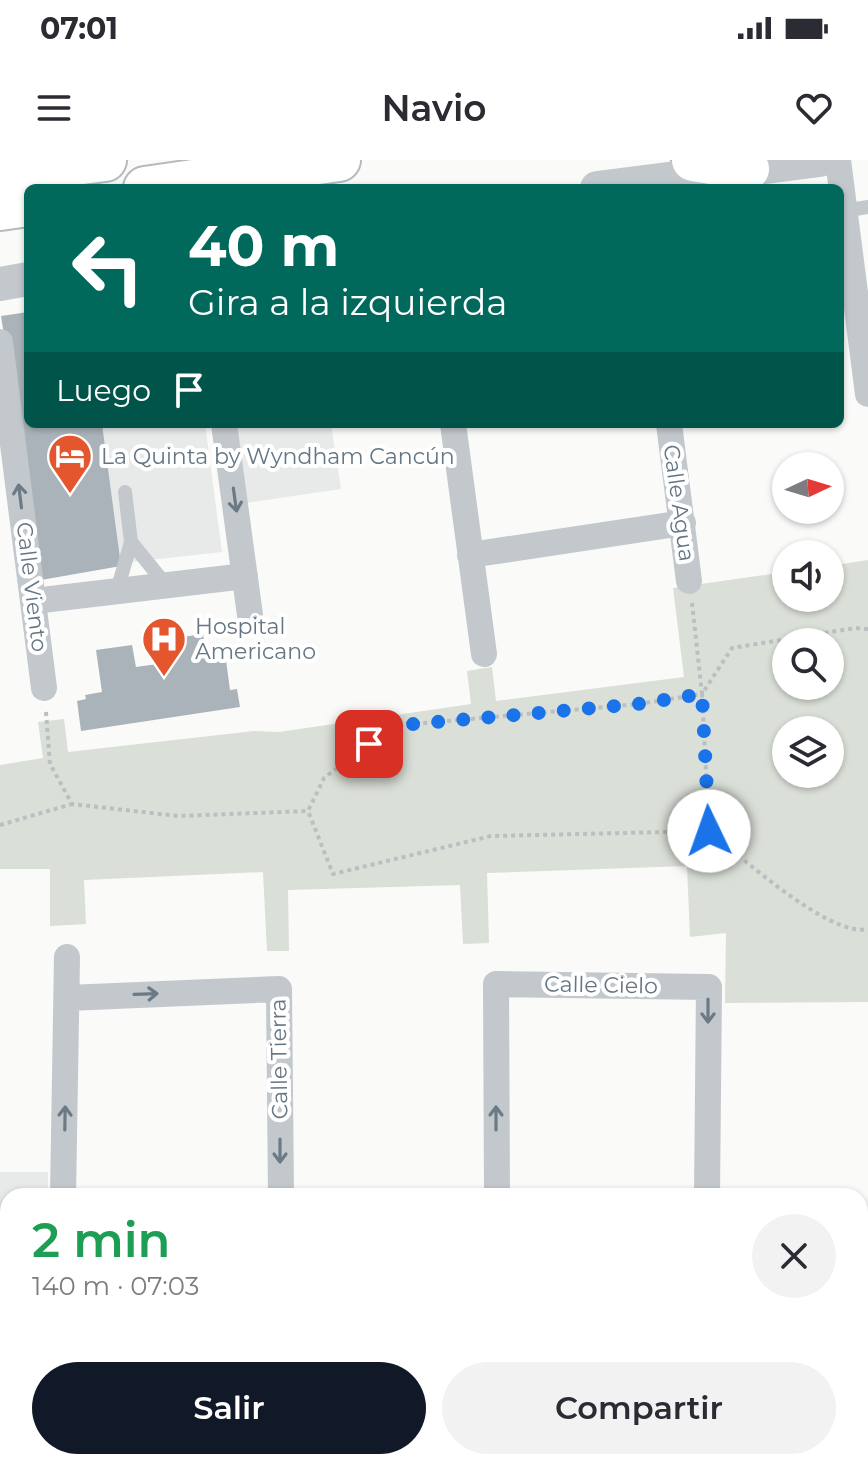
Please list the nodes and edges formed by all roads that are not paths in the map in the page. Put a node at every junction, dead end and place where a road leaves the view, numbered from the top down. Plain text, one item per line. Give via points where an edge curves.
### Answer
1 (105, 160) edge
2 (339, 160) edge
3 (693, 160) edge
4 (820, 160) edge
5 (838, 160) edge
6 (748, 169) junction
7 (0, 174) edge
8 (173, 184) edge
9 (641, 184) edge
10 (24, 206) edge
11 (0, 209) edge
12 (856, 209) edge
13 (24, 280) edge
14 (0, 284) edge
15 (0, 342) edge
16 (868, 394) edge
17 (225, 428) edge
18 (454, 428) edge
19 (670, 428) edge
20 (125, 492) dead end
21 (683, 523) junction
22 (131, 542) junction
23 (470, 555) junction
24 (245, 576) junction
25 (689, 581) road end
26 (166, 585) junction
27 (117, 591) junction
28 (34, 601) junction
29 (250, 615) dead end
30 (484, 654) dead end
31 (44, 688) road end
32 (67, 957) dead end
33 (68, 998) junction
34 (63, 1188) edge
35 (281, 1188) edge
36 (497, 1188) edge
37 (707, 1188) edge

1 - 7 main road
2 - 8 main road
3 - 6 main road
4 - 6 street
5 - 12 street
6 - 9 street
10 - 11 main road
12 - 16 street
13 - 14 street
28 -> 15 street, Calle Viento
17 -> 24 street
18 - 23 street
19 - 21 street, Calle Agua
20 - 22 lane
21 - 23 street
21 - 25 street, Calle Agua
22 - 26 lane
22 - 27 lane
23 - 30 street
24 - 26 street
24 - 29 street
26 - 27 street
27 - 28 street
28 - 31 street, Calle Viento
32 - 33 street
34 -> 33 street
33 -> 35 street, Calle Tierra via 279,989
36 -> 37 street, Calle Cielo via 496,984 709,987

